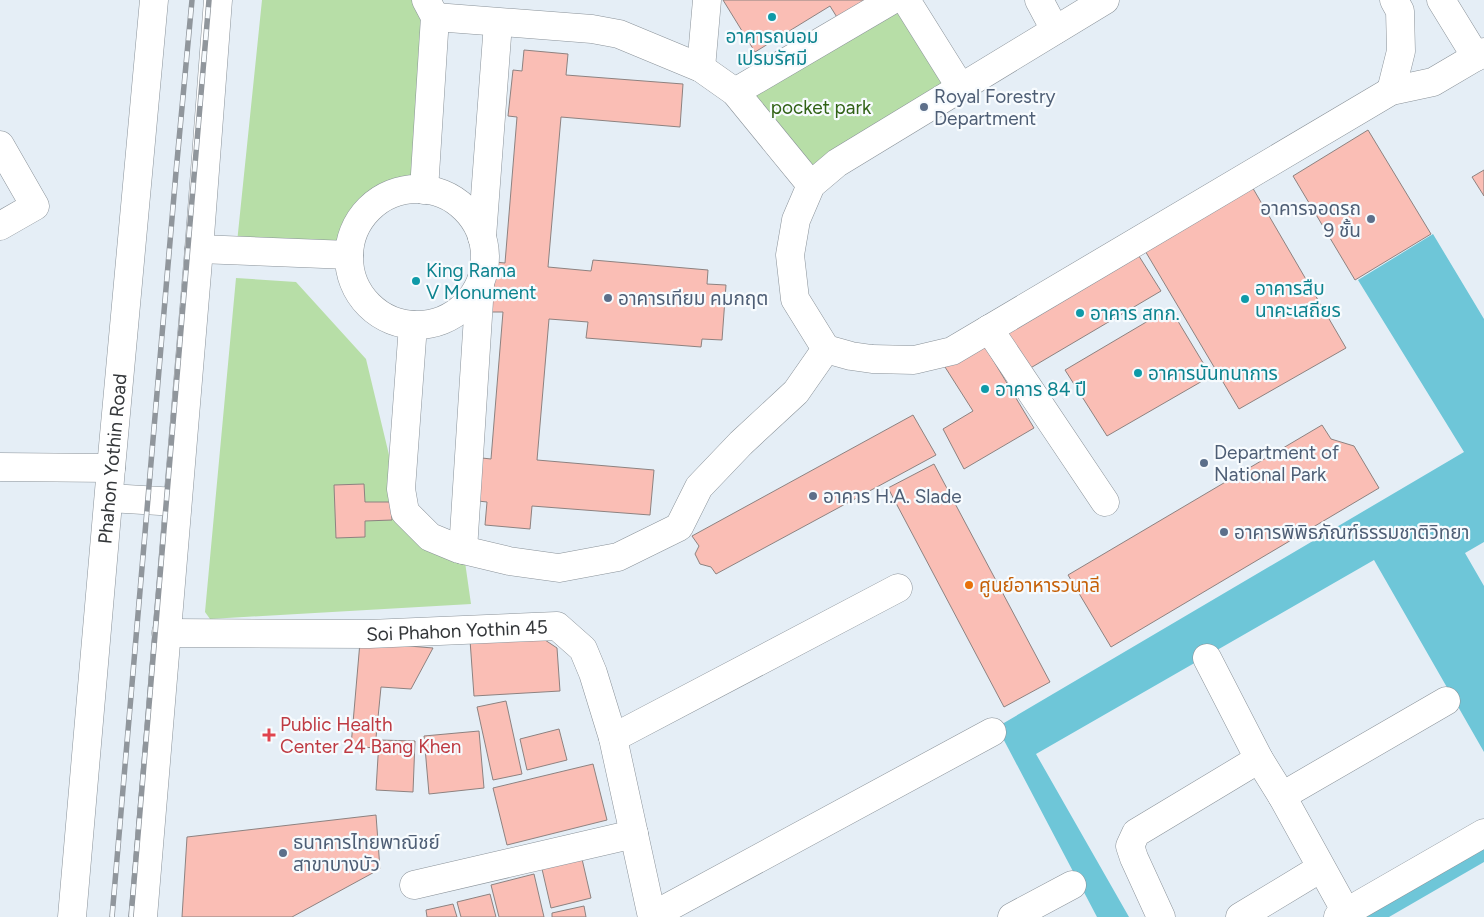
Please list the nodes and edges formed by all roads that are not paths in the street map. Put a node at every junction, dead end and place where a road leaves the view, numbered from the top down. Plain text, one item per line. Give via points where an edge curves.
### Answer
1 (154, 0) edge
2 (218, 0) edge
3 (707, 0) edge
4 (892, 0) edge
5 (906, 0) edge
6 (1039, 0) edge
7 (1105, 0) edge
8 (1394, 0) edge
9 (1441, 0) edge
10 (430, 9) edge
11 (508, 15) edge
12 (1055, 30) junction
13 (1480, 54) edge
14 (701, 68) junction
15 (960, 88) junction
16 (1392, 91) junction
17 (735, 92) junction
18 (0, 145) edge
19 (811, 185) junction
20 (424, 190) junction
21 (0, 226) edge
22 (482, 237) junction
23 (199, 250) junction
24 (349, 255) junction
25 (480, 285) junction
26 (413, 325) junction
27 (989, 329) junction
28 (826, 349) junction
29 (0, 467) edge
30 (111, 468) junction
31 (109, 498) junction
32 (177, 502) junction
33 (1105, 502) dead end
34 (463, 550) junction
35 (898, 588) dead end
36 (166, 633) junction
37 (1207, 658) dead end
38 (1446, 700) dead end
39 (992, 732) dead end
40 (613, 738) junction
41 (1259, 758) junction
42 (1282, 796) junction
43 (634, 834) junction
44 (1484, 834) edge
45 (1322, 868) junction
46 (414, 885) dead end
47 (1072, 885) dead end
48 (1342, 915) edge
49 (652, 916) edge
50 (72, 917) edge
51 (143, 917) edge
52 (1012, 917) edge
53 (1160, 917) edge
54 (1240, 917) edge

1 - 30 main road, Phahon Yothin Road
2 - 23 main road
3 - 14 main road
4 - 17 main road
5 - 15 main road
6 - 12 main road
7 - 12 main road
8 - 16 main road via 1400,11 1401,52
9 - 13 main road
10 - 11 main road
10 - 20 main road
11 - 14 main road via 619,34
11 - 22 main road
12 - 15 main road
13 - 16 main road via 1433,82
14 - 17 main road
15 - 19 main road via 837,163
16 - 27 main road
17 - 19 main road
18 - 21 main road via 35,206
19 - 28 main road via 796,220 790,255 795,299
20 - 22 main road via 454,200 476,222
20 - 24 main road via 393,194 367,212 358,225
22 - 25 main road via 486,253
23 - 24 main road
23 - 32 main road
24 - 26 main road via 357,289 367,303 380,315
25 - 26 main road via 453,315 433,323
25 - 34 main road
26 - 34 main road via 401,489 405,512 430,537
27 - 28 main road via 952,351 914,360 858,357
27 - 33 main road
28 - 34 main road via 796,392 699,487 680,527 618,557 559,568
29 - 30 main road
30 - 31 main road, Phahon Yothin Road
31 - 32 main road
31 - 50 main road, Phahon Yothin Road
32 - 36 main road
35 - 40 main road
36 - 40 main road, Soi Phahon Yothin 45 via 369,634 557,626 583,649
36 - 51 main road
37 - 41 main road
38 - 42 main road
39 - 49 main road
40 - 43 main road, Soi Phahon Yothin 45
41 - 42 main road
41 - 53 main road via 1136,833 1130,846
42 - 45 main road
43 - 46 main road
43 - 49 main road, Soi Phahon Yothin 45
44 - 48 main road
45 - 48 main road
45 - 54 main road
47 - 52 main road

